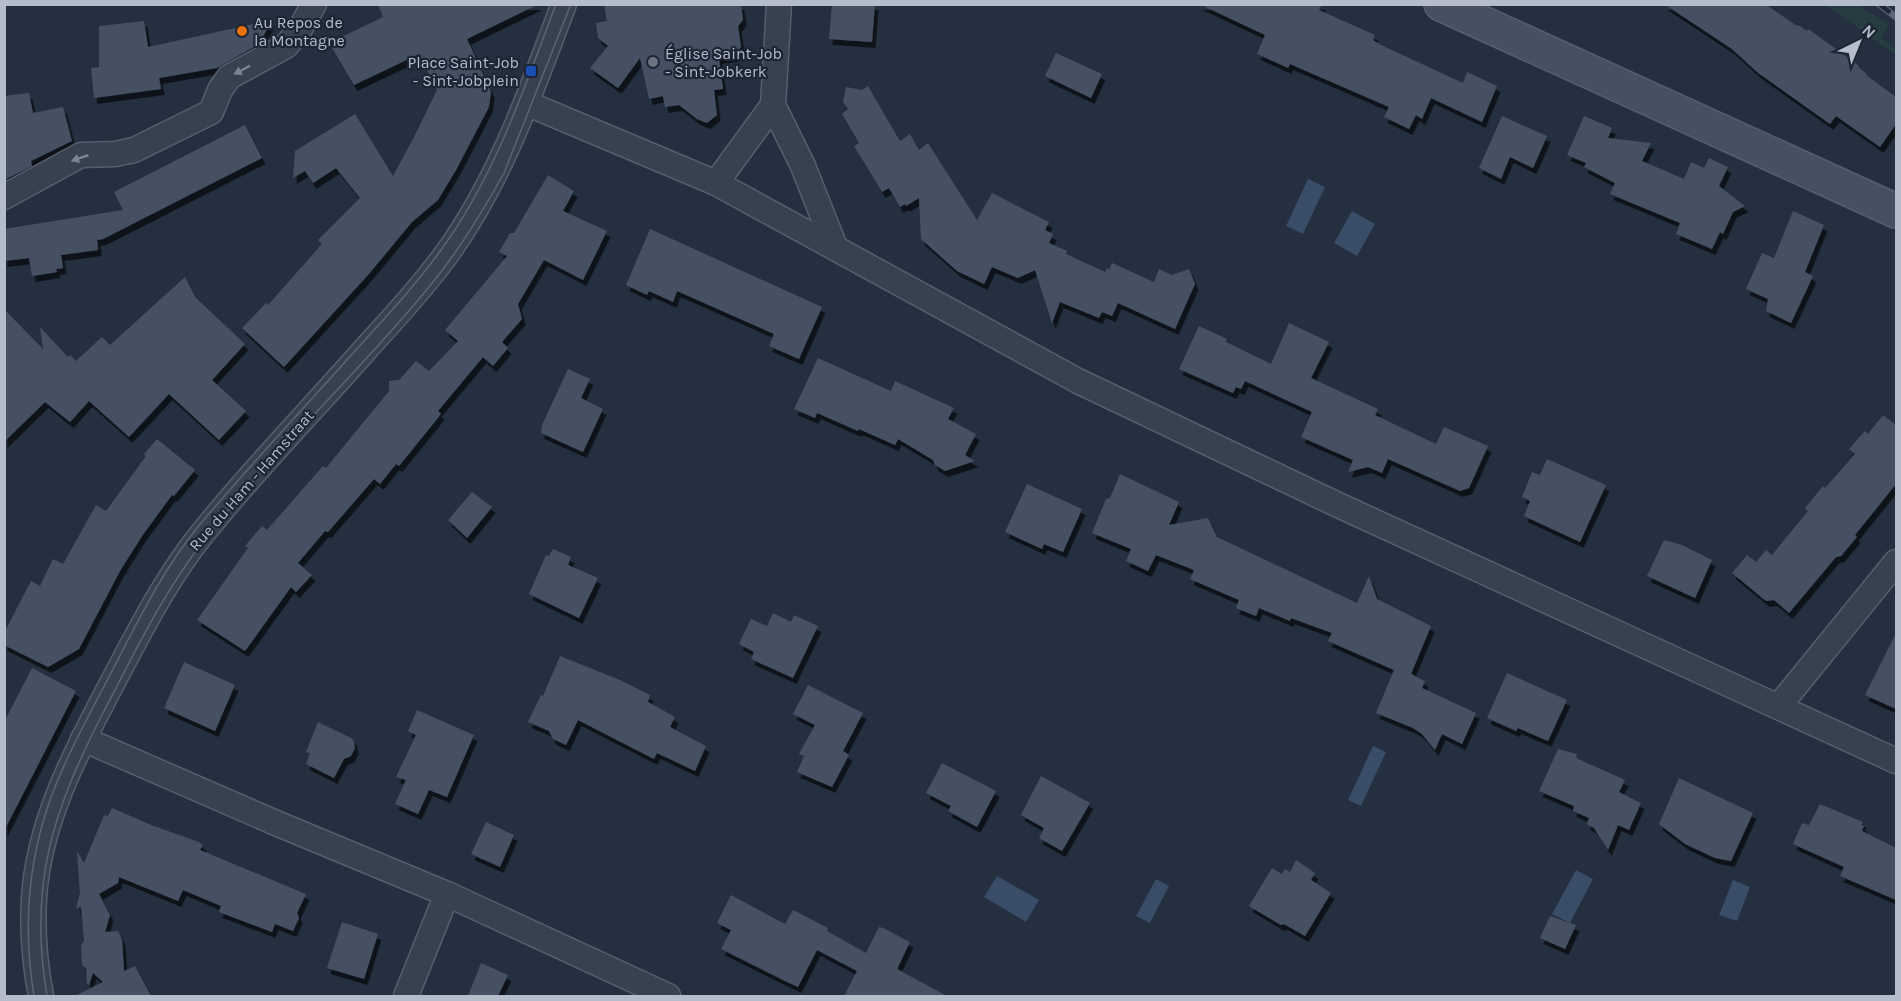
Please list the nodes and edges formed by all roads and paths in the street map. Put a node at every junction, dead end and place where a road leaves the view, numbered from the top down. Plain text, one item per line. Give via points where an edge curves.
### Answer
1 (314, 4) edge
2 (564, 4) edge
3 (779, 4) edge
4 (1441, 4) edge
5 (526, 103) junction
6 (773, 105) junction
7 (716, 183) junction
8 (4, 197) edge
9 (1896, 212) edge
10 (835, 247) junction
11 (1896, 562) edge
12 (1779, 706) junction
13 (83, 739) junction
14 (1896, 761) edge
15 (447, 894) junction
16 (41, 996) edge
17 (406, 996) edge
18 (668, 996) edge

1 -> 8 street via 286,46 229,77 211,112 134,150 81,155
2 - 5 street, Rue du Ham - Hamstraat
3 - 6 street
4 - 9 main road
5 - 7 street
5 - 13 street, Rue du Ham - Hamstraat via 484,196 447,253 201,536 158,598
6 - 7 street
6 - 10 street via 803,166
7 - 10 street
10 - 12 street via 1089,386 1336,504
11 - 12 street
12 - 14 street
13 - 15 street
13 - 16 street, Rue du Ham - Hamstraat via 51,817 37,878 34,921
15 - 17 street
15 - 18 street

